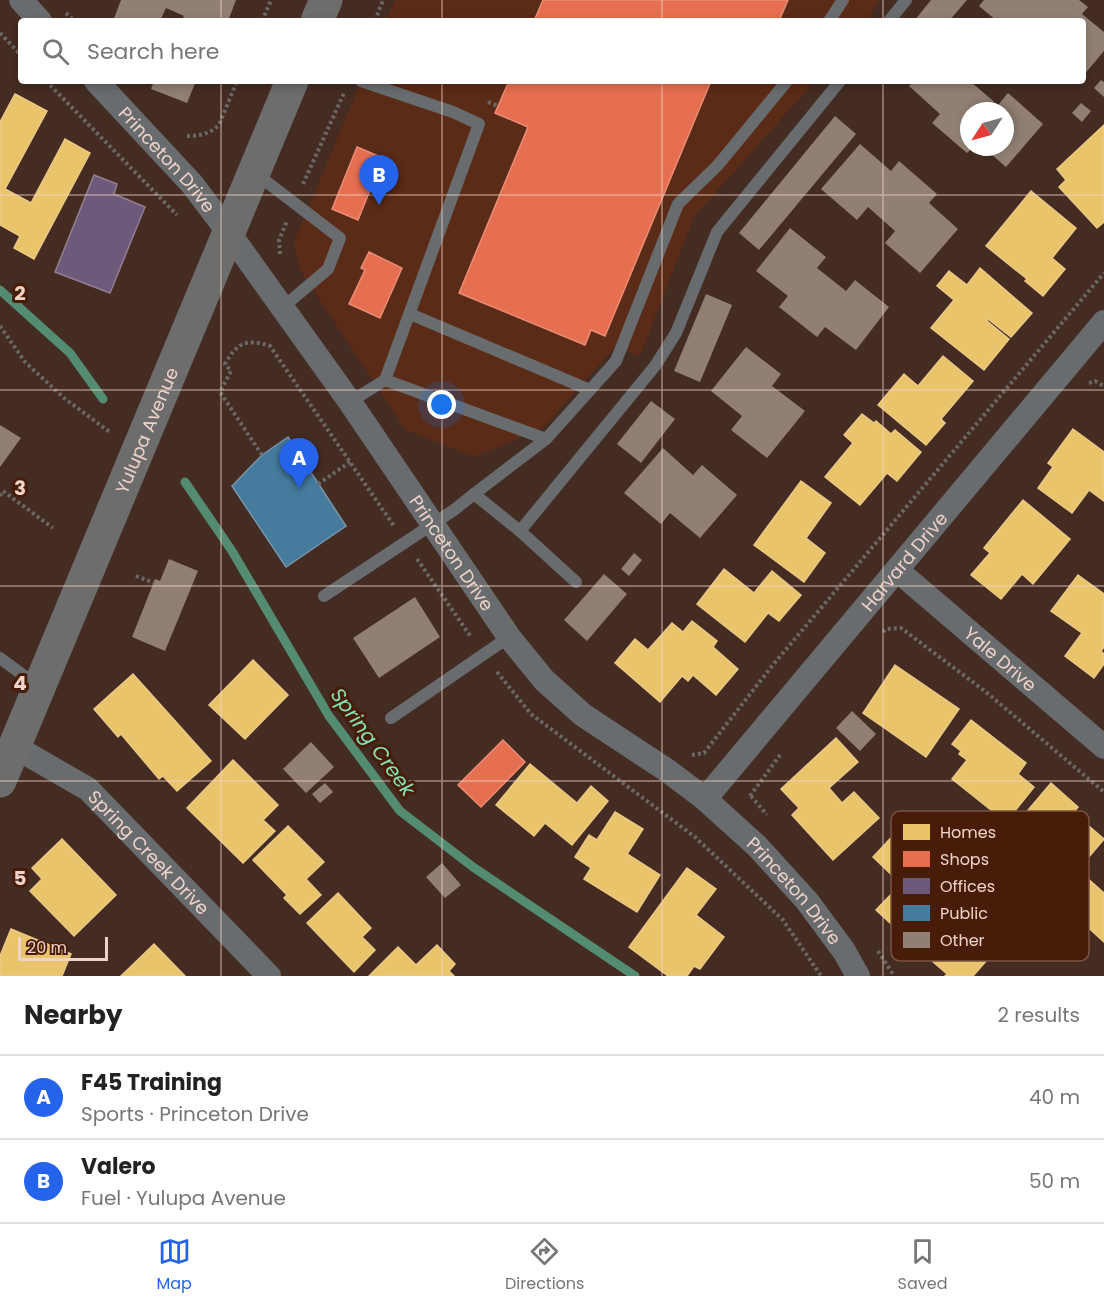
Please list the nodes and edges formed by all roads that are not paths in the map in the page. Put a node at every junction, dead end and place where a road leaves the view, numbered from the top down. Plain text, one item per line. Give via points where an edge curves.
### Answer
1 (21, 0) edge
2 (326, 0) edge
3 (843, 0) edge
4 (906, 0) edge
5 (37, 18) edge
6 (318, 18) edge
7 (831, 18) edge
8 (891, 18) edge
9 (99, 84) edge
10 (291, 84) edge
11 (370, 84) edge
12 (785, 84) edge
13 (838, 84) edge
14 (254, 172) junction
15 (229, 233) junction
16 (282, 308) junction
17 (410, 314) junction
18 (1102, 329) edge
19 (385, 380) junction
20 (590, 390) junction
21 (350, 402) junction
22 (546, 439) junction
23 (474, 494) junction
24 (431, 524) junction
25 (520, 531) junction
26 (898, 571) junction
27 (576, 582) dead end
28 (324, 596) dead end
29 (509, 637) junction
30 (0, 658) edge
31 (39, 687) junction
32 (391, 718) dead end
33 (15, 747) junction
34 (1104, 747) edge
35 (0, 781) edge
36 (705, 799) junction
37 (269, 976) edge
38 (858, 976) edge

1 - 5 street
2 - 6 street
3 - 7 lane
4 - 8 lane
9 - 15 street, Princeton Drive via 192,184
10 - 14 street, Yulupa Avenue
11 - 17 lane via 479,124
12 - 20 lane via 718,165 678,204 616,361
13 - 25 lane via 717,232 676,333 655,366
14 - 15 street, Yulupa Avenue
14 - 16 lane via 340,238 328,269
15 - 16 street, Princeton Drive
15 - 31 street, Yulupa Avenue
16 - 21 street, Princeton Drive
17 - 19 lane
17 - 20 lane
18 - 26 street, Harvard Drive
19 - 21 lane
19 - 22 lane
20 - 22 lane
21 - 24 street, Princeton Drive
22 - 23 lane
23 - 24 lane
23 - 25 lane
24 - 28 lane
24 - 29 street, Princeton Drive
25 - 27 lane
26 - 34 street, Yale Drive
26 - 36 street, Harvard Drive
29 - 32 lane
29 - 36 street, Princeton Drive via 544,680 584,715
30 - 31 lane
31 - 33 street, Yulupa Avenue
33 - 35 street, Yulupa Avenue
33 - 37 street, Spring Creek Drive via 88,789
36 - 38 street, Princeton Drive via 757,846 807,901

